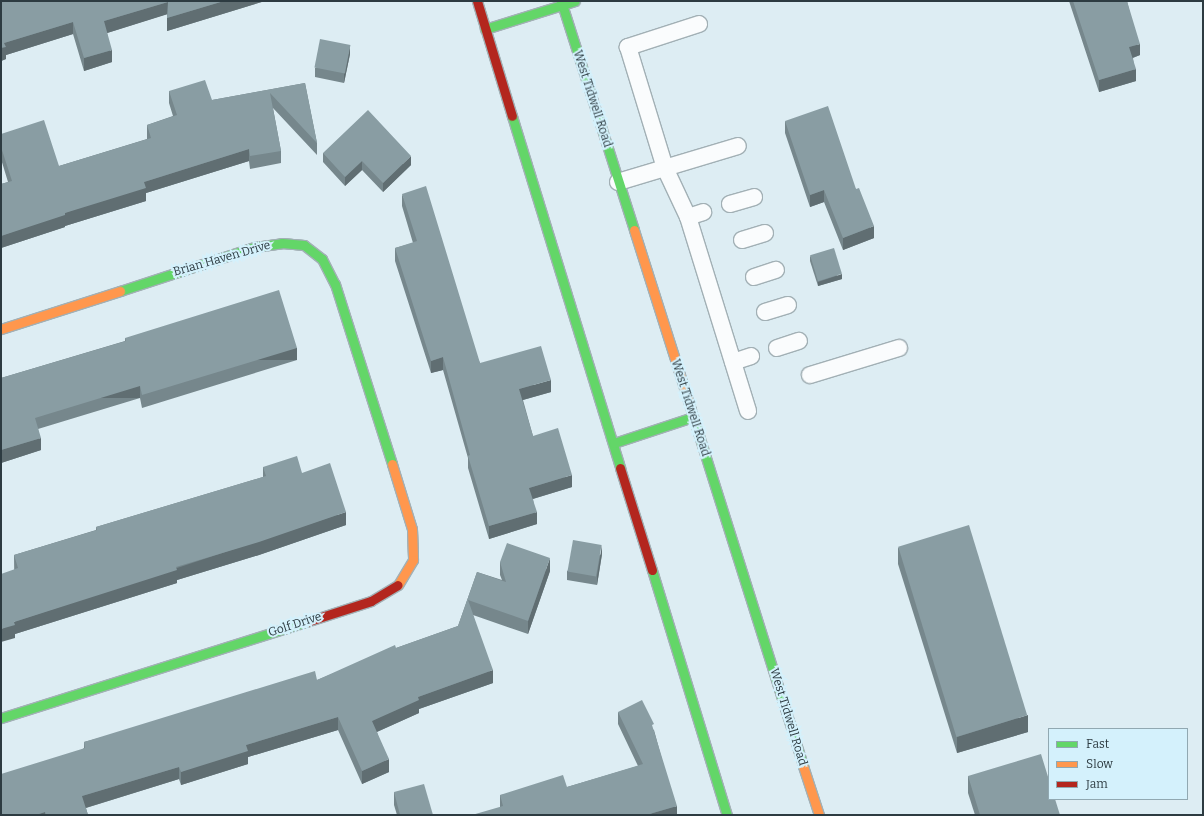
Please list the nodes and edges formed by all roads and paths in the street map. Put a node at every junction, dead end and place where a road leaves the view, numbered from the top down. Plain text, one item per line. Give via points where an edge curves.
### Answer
1 (477, 1) edge
2 (576, 1) edge
3 (561, 3) edge
4 (699, 24) dead end
5 (485, 29) junction
6 (738, 146) dead end
7 (665, 168) junction
8 (618, 182) junction
9 (754, 197) dead end
10 (730, 204) dead end
11 (765, 232) dead end
12 (742, 240) dead end
13 (776, 270) dead end
14 (754, 277) dead end
15 (788, 305) dead end
16 (765, 312) dead end
17 (1, 329) edge
18 (799, 341) dead end
19 (777, 348) dead end
20 (898, 348) dead end
21 (751, 356) dead end
22 (733, 362) junction
23 (810, 375) dead end
24 (371, 399) joint
25 (748, 411) dead end
26 (694, 417) junction
27 (614, 443) junction
28 (1, 718) edge
29 (727, 815) edge
30 (819, 815) edge

1 - 5 main road
2 - 3 main road
3 - 5 main road
3 - 8 main road, West Tidwell Road
4 - 7 lane via 628,47
5 - 27 main road
6 - 7 lane
7 - 8 lane
7 - 22 lane via 696,214 728,322
8 - 26 main road, West Tidwell Road
9 - 10 lane
11 - 12 lane
13 - 14 lane
15 - 16 lane
17 - 24 main road, Brian Haven Drive via 256,247 282,242 304,245 322,259 335,284
18 - 19 lane
20 - 23 lane
21 - 22 lane
22 - 25 lane
24 - 28 main road, Golf Drive via 412,529 413,560 400,584 371,601
26 - 27 main road
26 - 30 main road, West Tidwell Road
27 - 29 main road

